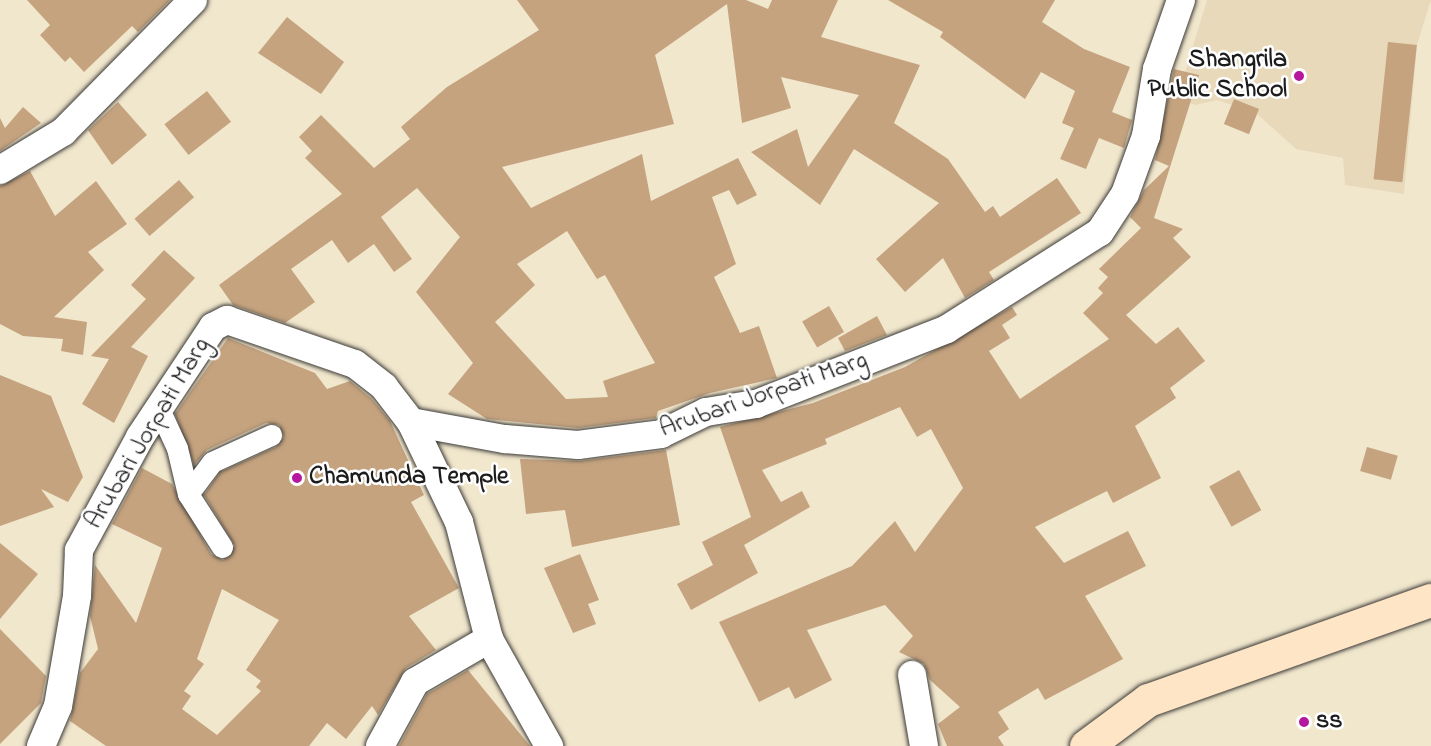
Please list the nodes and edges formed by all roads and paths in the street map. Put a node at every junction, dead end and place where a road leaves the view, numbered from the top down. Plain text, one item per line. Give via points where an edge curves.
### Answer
1 (193, 0) edge
2 (1181, 0) edge
3 (0, 170) edge
4 (159, 409) junction
5 (411, 422) junction
6 (271, 435) dead end
7 (188, 494) junction
8 (222, 547) dead end
9 (1431, 600) edge
10 (489, 639) junction
11 (912, 675) dead end
12 (41, 746) edge
13 (380, 746) edge
14 (549, 746) edge
15 (924, 746) edge
16 (1086, 746) edge

1 - 3 street via 63,132
2 - 5 street, Arubari Jorpati Marg via 1157,69 1146,136 1125,194 1100,232 947,329 756,404 706,412 661,434 578,445
4 - 5 street, Arubari Jorpati Marg via 213,327 227,320 355,364 384,387
4 - 7 street via 177,448
4 - 12 street, Arubari Jorpati Marg via 79,550 77,597 58,706
5 - 10 street via 456,514
6 - 7 street via 212,462
7 - 8 street
9 - 16 main road via 1148,700
10 - 13 street via 415,682
10 - 14 street
11 - 15 street

